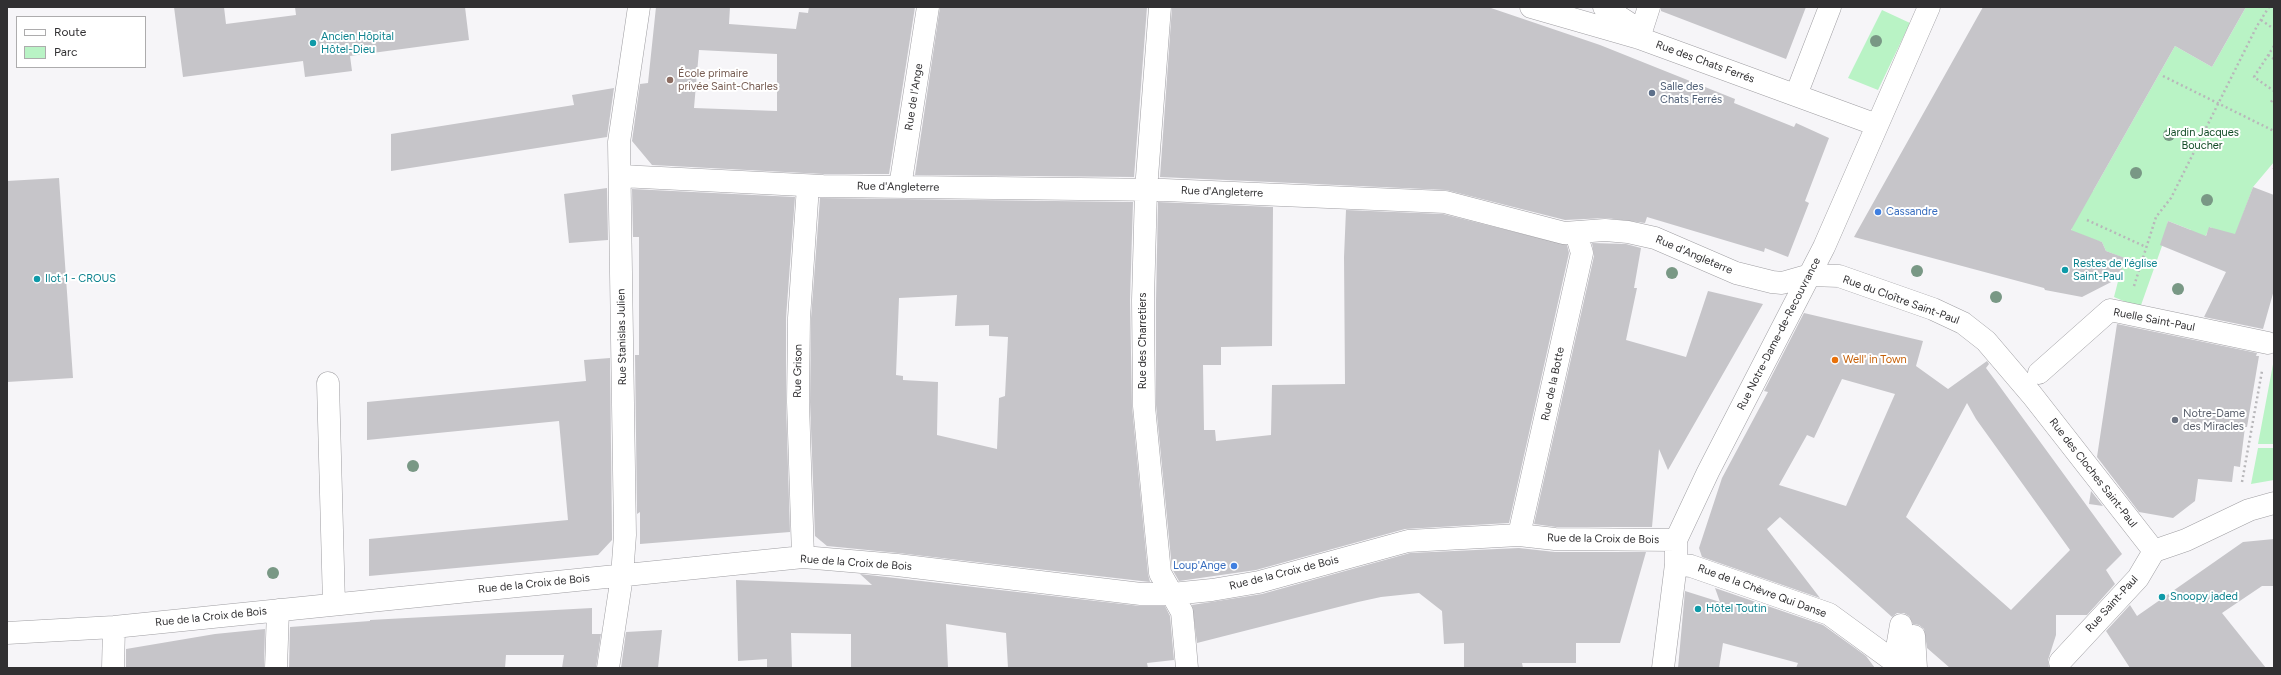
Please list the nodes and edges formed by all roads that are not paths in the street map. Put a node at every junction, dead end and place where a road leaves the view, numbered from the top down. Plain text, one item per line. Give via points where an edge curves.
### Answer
1 (639, 7) edge
2 (928, 7) edge
3 (1160, 7) edge
4 (1531, 7) edge
5 (1604, 7) edge
6 (1649, 7) edge
7 (1830, 7) edge
8 (1929, 7) edge
9 (1638, 38) junction
10 (1796, 96) junction
11 (1877, 125) junction
12 (620, 176) junction
13 (808, 186) junction
14 (900, 187) junction
15 (1146, 190) junction
16 (1576, 233) junction
17 (1810, 275) junction
18 (2268, 343) road end
19 (2039, 373) dead end
20 (328, 383) dead end
21 (2032, 395) joint
22 (2274, 503) edge
23 (1519, 535) junction
24 (1676, 540) junction
25 (2154, 550) junction
26 (803, 557) junction
27 (1676, 564) junction
28 (622, 576) junction
29 (1172, 594) junction
30 (334, 604) junction
31 (278, 610) junction
32 (114, 627) junction
33 (1907, 631) dead end
34 (7, 632) edge
35 (2060, 662) dead end
36 (1906, 667) edge
37 (113, 668) edge
38 (276, 668) edge
39 (608, 668) edge
40 (1187, 668) edge
41 (1663, 668) edge

1 - 12 street, Rue Stanislas Julien via 619,142
2 - 14 street, Rue de l'Ange
3 - 15 street, Rue des Charretiers
4 - 9 street, Rue des Chats Ferrés
5 - 9 street via 1630,24
6 - 9 street
7 - 10 street
8 - 11 street, Rue Notre-Dame-de-Recouvrance
9 - 10 street, Rue des Chats Ferrés
10 - 11 street, Rue des Chats Ferrés
11 - 17 street, Rue Notre-Dame-de-Recouvrance
12 - 13 street, Rue d'Angleterre
12 - 28 street, Rue Stanislas Julien via 625,535
13 - 14 street, Rue d'Angleterre
13 - 26 street, Rue Grison via 799,318 798,402
14 - 15 street, Rue d'Angleterre
15 - 16 street, Rue d'Angleterre via 1445,202 1564,233
15 - 29 street, Rue des Charretiers via 1144,406 1160,573
16 - 17 street, Rue d'Angleterre via 1605,230 1655,238 1736,273 1772,282 1782,283
16 - 23 street, Rue de la Botte via 1582,253
17 - 21 street, Rue du Cloître Saint-Paul via 1838,276 1933,309 1963,323 1986,341
17 - 24 street, Rue Notre-Dame-de-Recouvrance via 1708,472
18 - 19 street, Ruelle Saint-Paul via 2110,310
20 - 30 street
21 - 25 street, Rue des Cloches Saint-Paul
22 - 25 street via 2249,510 2186,540
23 - 24 street, Rue de la Croix de Bois via 1555,539
23 - 29 street, Rue de la Croix de Bois via 1408,541 1259,582
24 - 27 street, Rue Notre-Dame-de-Recouvrance
25 - 35 street, Rue Saint-Paul via 2138,578
26 - 28 street, Rue de la Croix de Bois
26 - 29 street, Rue de la Croix de Bois via 897,565 1141,594
27 - 36 street, Rue de la Chèvre Qui Danse via 1691,566 1829,614
27 - 41 street, Rue Notre-Dame-de-Recouvrance
28 - 30 street, Rue de la Croix de Bois
28 - 39 street, Rue Stanislas Julien
29 - 40 street, Rue des Charretiers via 1182,612
30 - 31 street, Rue de la Croix de Bois
31 - 32 street, Rue de la Croix de Bois
31 - 38 street
32 - 34 street, Rue de la Croix de Bois
32 - 37 street
33 - 36 street via 1897,648

